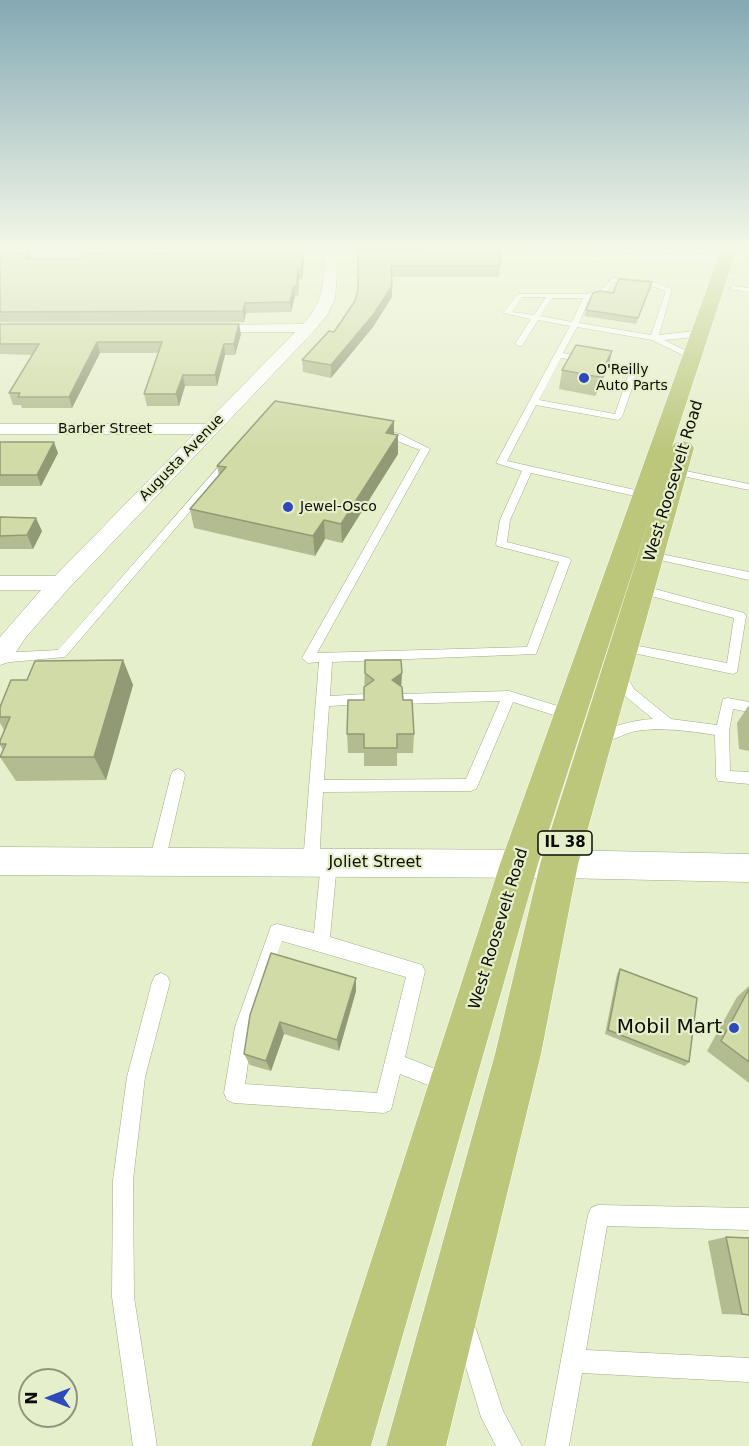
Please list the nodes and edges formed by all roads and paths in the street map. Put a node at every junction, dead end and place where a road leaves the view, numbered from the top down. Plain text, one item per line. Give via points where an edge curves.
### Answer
1 (320, 314) edge
2 (516, 314) edge
3 (538, 314) edge
4 (579, 314) edge
5 (662, 314) edge
6 (710, 314) edge
7 (722, 314) edge
8 (536, 318) junction
9 (575, 324) junction
10 (190, 328) edge
11 (309, 328) junction
12 (700, 332) junction
13 (654, 338) junction
14 (519, 344) dead end
15 (559, 355) junction
16 (692, 356) junction
17 (534, 402) junction
18 (0, 429) edge
19 (211, 429) junction
20 (374, 432) edge
21 (239, 449) edge
22 (528, 469) junction
23 (676, 472) junction
24 (749, 487) edge
25 (644, 495) junction
26 (646, 572) junction
27 (749, 576) edge
28 (0, 583) edge
29 (61, 583) junction
30 (0, 657) edge
31 (326, 658) junction
32 (620, 658) junction
33 (509, 696) junction
34 (365, 699) edge
35 (401, 699) edge
36 (323, 701) junction
37 (749, 707) edge
38 (569, 715) junction
39 (666, 722) junction
40 (722, 731) junction
41 (596, 739) junction
42 (178, 775) dead end
43 (749, 778) edge
44 (317, 786) junction
45 (0, 861) edge
46 (157, 862) junction
47 (320, 863) junction
48 (539, 864) junction
49 (749, 868) edge
50 (321, 943) junction
51 (161, 982) dead end
52 (394, 1062) junction
53 (451, 1085) junction
54 (749, 1219) edge
55 (456, 1292) junction
56 (572, 1361) junction
57 (749, 1370) edge
58 (145, 1446) edge
59 (340, 1446) edge
60 (416, 1446) edge
61 (510, 1446) edge
62 (557, 1446) edge

1 - 11 street, Augusta Avenue
2 - 8 lane
3 - 8 lane
4 - 9 lane
5 - 13 lane
6 - 12 main road, West Roosevelt Road / IL 38
7 - 23 main road, West Roosevelt Road / IL 38
8 - 9 lane
8 - 14 lane
9 - 13 lane
9 - 15 lane
10 - 11 street
11 - 19 street, Augusta Avenue
12 - 13 lane
12 - 16 main road, West Roosevelt Road / IL 38
13 - 16 lane
15 - 17 lane
15 - 17 lane via 636,368 618,417
16 - 25 main road, West Roosevelt Road / IL 38
17 - 22 lane via 501,463
18 - 19 street, Barber Street
19 - 29 street, Augusta Avenue
20 - 31 lane via 397,436 425,449 308,658
21 - 30 lane via 61,654
22 - 25 lane
22 - 31 lane via 505,520 501,544 565,560 532,651
23 - 24 lane
23 - 26 main road, West Roosevelt Road / IL 38
25 - 38 main road, West Roosevelt Road / IL 38
26 - 27 lane
26 - 32 main road, West Roosevelt Road / IL 38
26 - 32 lane via 740,616 733,669
28 - 29 street
29 - 30 street, Augusta Avenue via 17,631
31 - 36 lane
32 - 39 lane via 629,692
32 - 41 main road, West Roosevelt Road / IL 38
33 - 35 lane
33 - 38 lane
33 - 44 lane via 471,785
34 - 36 lane
36 - 44 lane
37 - 40 lane via 728,703
38 - 48 main road, West Roosevelt Road / IL 38
39 - 40 lane
39 - 41 lane via 614,731
40 - 43 lane via 723,777
41 - 48 main road, West Roosevelt Road / IL 38
42 - 46 lane
44 - 47 lane
45 - 46 street, Joliet Street
46 - 47 street, Joliet Street
47 - 48 street, Joliet Street
47 - 50 lane
48 - 49 street, Joliet Street
48 - 53 main road, West Roosevelt Road / IL 38
48 - 55 main road, West Roosevelt Road / IL 38 via 518,1053
50 - 52 lane via 416,971
50 - 52 lane via 277,933 244,1027 234,1093 384,1103
51 - 58 lane via 136,1077 123,1180 123,1297
52 - 53 lane
53 - 59 main road, West Roosevelt Road / IL 38
54 - 56 lane via 598,1215
55 - 60 main road, West Roosevelt Road / IL 38
55 - 61 lane via 493,1417
56 - 57 lane
56 - 62 lane

